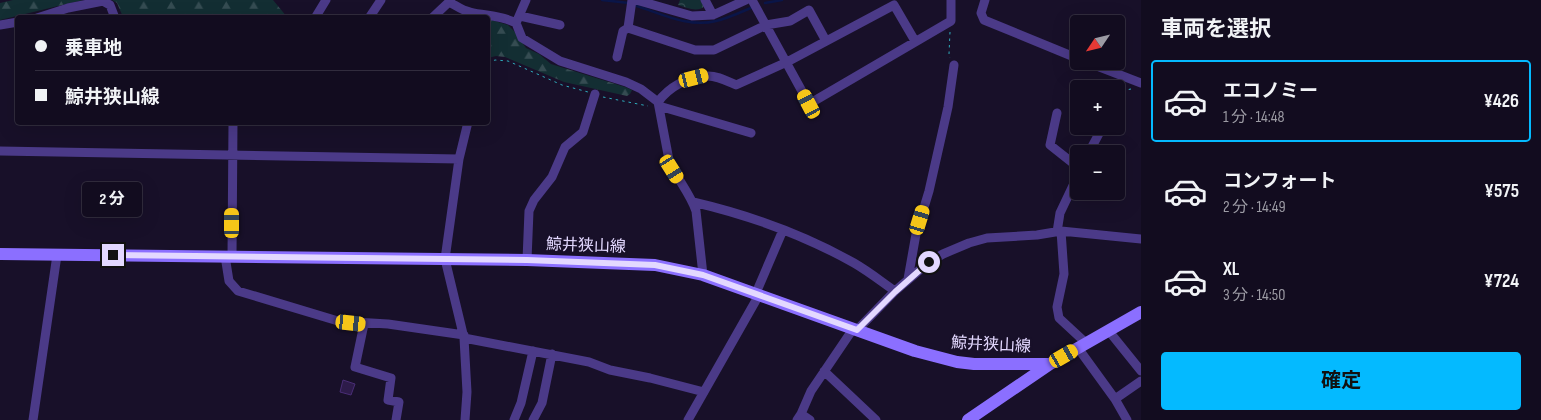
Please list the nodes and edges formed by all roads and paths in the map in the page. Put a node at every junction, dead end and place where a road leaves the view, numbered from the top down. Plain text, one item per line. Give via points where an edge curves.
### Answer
1 (326, 0) edge
2 (381, 0) edge
3 (526, 0) edge
4 (632, 0) edge
5 (636, 0) edge
6 (705, 0) edge
7 (746, 0) edge
8 (752, 0) edge
9 (951, 0) edge
10 (985, 0) edge
11 (449, 1) edge
12 (46, 15) edge
13 (114, 15) edge
14 (316, 15) edge
15 (371, 15) edge
16 (435, 15) edge
17 (713, 15) junction
18 (518, 20) junction
19 (951, 21) junction
20 (15, 22) edge
21 (0, 25) edge
22 (560, 25) dead end
23 (766, 25) junction
24 (628, 28) junction
25 (826, 41) junction
26 (914, 41) junction
27 (1070, 55) edge
28 (617, 57) dead end
29 (490, 62) edge
30 (787, 62) junction
31 (954, 65) joint
32 (1107, 70) edge
33 (1141, 83) edge
34 (595, 94) junction
35 (659, 104) junction
36 (1057, 113) dead end
37 (233, 125) edge
38 (467, 125) edge
39 (751, 133) dead end
40 (0, 151) edge
41 (232, 156) junction
42 (459, 159) junction
43 (1070, 161) edge
44 (1070, 192) edge
45 (694, 202) junction
46 (783, 230) junction
47 (1059, 231) junction
48 (1141, 239) edge
49 (0, 254) edge
50 (57, 255) junction
51 (228, 256) junction
52 (445, 259) junction
53 (527, 260) junction
54 (703, 275) junction
55 (908, 279) junction
56 (895, 292) junction
57 (757, 294) junction
58 (1141, 312) edge
59 (364, 324) junction
60 (855, 330) junction
61 (1108, 330) junction
62 (464, 336) junction
63 (1082, 346) junction
64 (533, 351) junction
65 (552, 354) junction
66 (1050, 364) junction
67 (824, 371) junction
68 (1141, 371) edge
69 (1141, 381) edge
70 (704, 392) junction
71 (1115, 399) junction
72 (799, 417) edge
73 (692, 419) edge
74 (33, 420) edge
75 (396, 420) edge
76 (465, 420) edge
77 (514, 420) edge
78 (533, 420) edge
79 (810, 420) edge
80 (876, 420) edge
81 (968, 420) edge
82 (1128, 420) edge

1 - 14 street
2 - 15 street
3 - 18 street
4 - 24 street
5 - 17 street via 692,16
6 - 17 street
7 - 17 street
8 - 23 street
9 - 19 street
10 - 27 street via 981,13 984,20
11 - 16 street
11 - 18 street via 468,12
12 - 13 street via 103,1 110,5
18 - 22 street
18 - 35 street via 522,38 560,62 626,82
19 - 26 street
19 - 31 path via 948,54
20 - 21 street
23 - 24 street via 714,50 695,50
23 - 25 street via 790,21 809,10
23 - 30 street
24 - 28 street via 623,32
25 - 26 street via 894,5
25 - 30 street
26 - 30 street via 809,104
29 - 34 path via 508,61 562,85
30 - 35 street via 736,85 706,76 694,78 674,86 664,94
31 - 55 street via 948,107 911,255
32 - 33 street
34 - 35 path via 649,106
34 - 53 street via 583,132 565,147 552,177 531,205
35 - 39 street
35 - 45 street via 672,169
36 - 43 street via 1050,145
37 - 41 street
38 - 42 street
40 - 41 street
41 - 42 street
41 - 51 street
42 - 52 street
44 - 47 street via 1060,213
45 - 46 street via 755,218
45 - 54 street
46 - 56 street via 855,263
46 - 57 street
47 - 48 street
47 - 55 street via 987,238 969,243 943,254
47 - 63 street via 1064,274 1057,307 1059,318
49 - 50 main road, 鯨井狭山線
50 - 51 main road, 鯨井狭山線
50 - 74 street
51 - 52 main road, 鯨井狭山線
51 - 59 street via 229,281 238,291 338,321
52 - 53 main road, 鯨井狭山線
52 - 62 street
53 - 54 main road, 鯨井狭山線 via 655,265
54 - 57 main road, 鯨井狭山線
55 - 56 street
56 - 60 street
57 - 60 main road, 鯨井狭山線
57 - 70 street
58 - 61 main road, 鯨井狭山線
59 - 62 street via 388,324
59 - 75 street via 355,367 391,378 388,400 399,402
60 - 66 main road, 鯨井狭山線 via 958,362
60 - 67 street
61 - 63 main road, 鯨井狭山線
61 - 68 street
62 - 64 street
62 - 76 street via 467,363
63 - 66 main road, 鯨井狭山線
63 - 71 street
64 - 65 street
64 - 77 street
65 - 70 street
65 - 78 street via 542,403
66 - 81 main road
67 - 72 street
67 - 80 street
69 - 71 street
70 - 73 street
71 - 82 street
72 - 79 street

